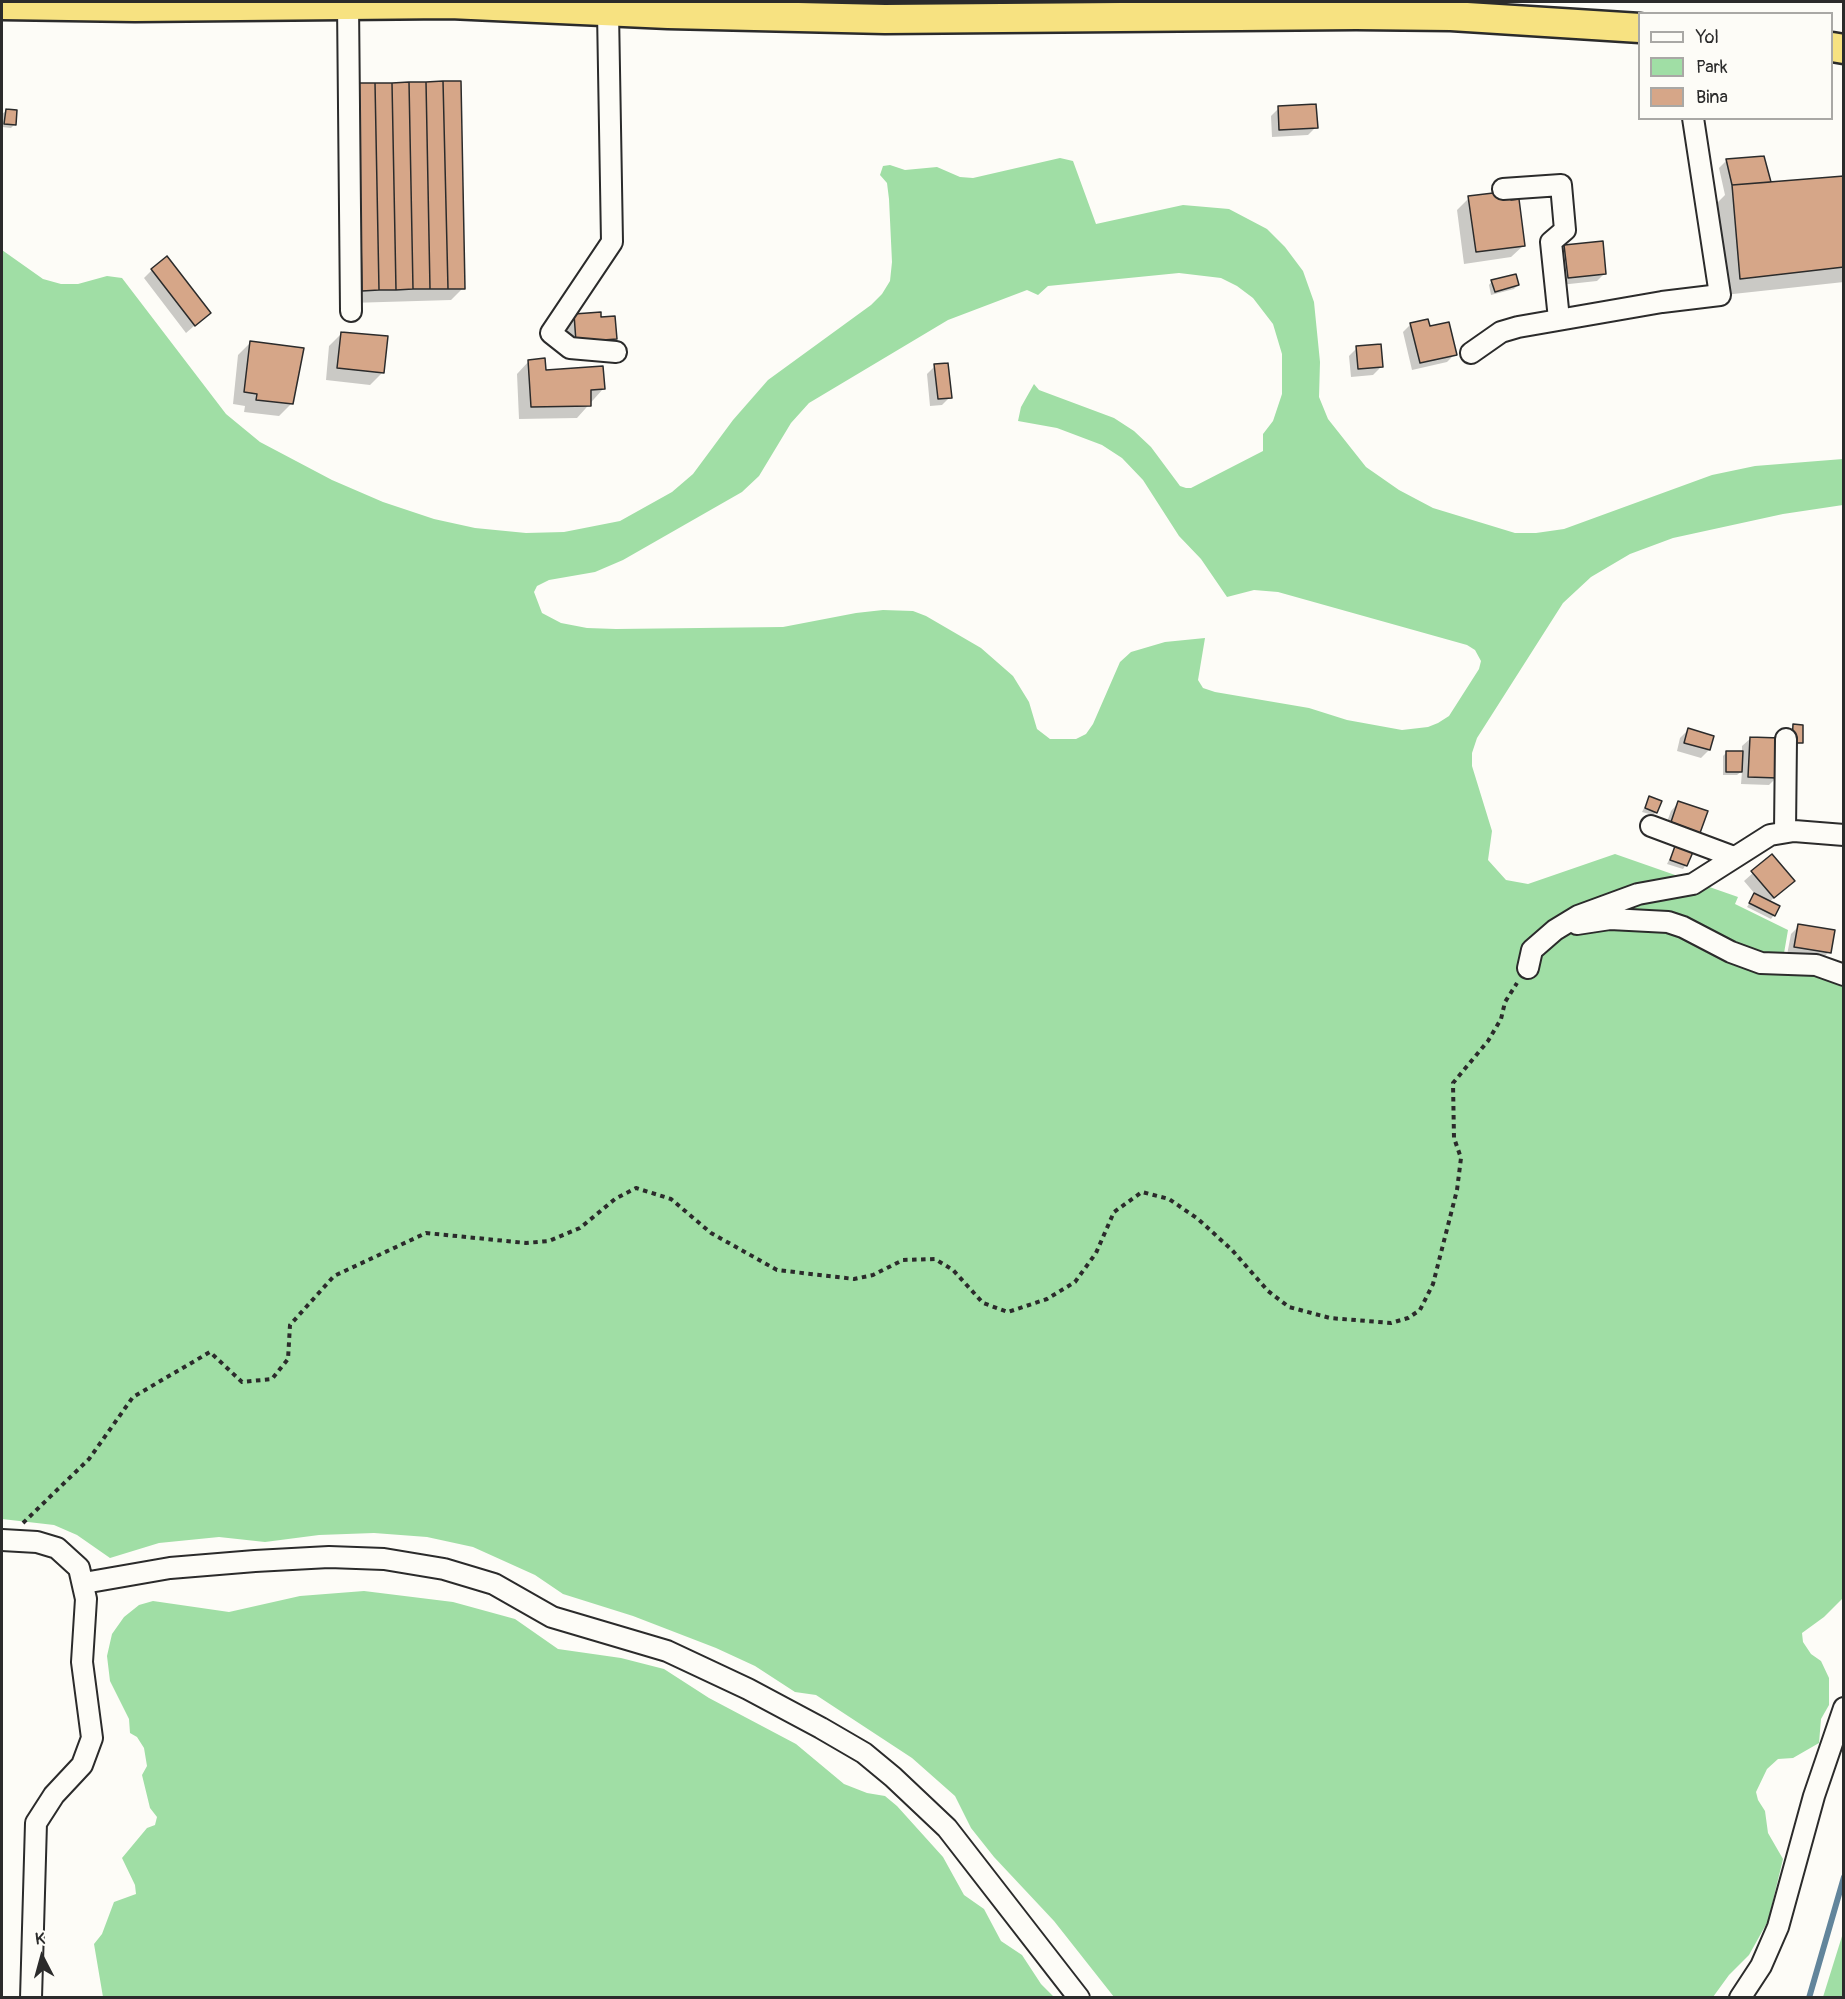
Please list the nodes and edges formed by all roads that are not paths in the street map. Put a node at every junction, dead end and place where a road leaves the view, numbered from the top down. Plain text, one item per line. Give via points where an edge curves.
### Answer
1 (348, 4) junction
2 (2, 5) edge
3 (608, 12) junction
4 (1638, 28) edge
5 (1693, 120) edge
6 (1503, 189) dead end
7 (351, 311) dead end
8 (1558, 319) junction
9 (616, 352) dead end
10 (1471, 352) dead end
11 (1786, 739) dead end
12 (1652, 826) dead end
13 (1785, 831) junction
14 (1844, 836) edge
15 (1734, 857) junction
16 (1555, 930) junction
17 (1528, 968) road end
18 (1844, 975) edge
19 (4, 1540) edge
20 (84, 1583) junction
21 (1844, 1708) edge
22 (31, 1998) edge
23 (1079, 1998) edge
24 (1740, 1998) edge

1 - 2 highway
1 - 3 highway via 450,4
1 - 7 street
3 - 4 highway via 885,19 1451,16
3 - 9 street via 612,242 551,333 570,348
5 - 8 street via 1720,295
6 - 8 street via 1561,185 1565,230 1551,243
8 - 10 street via 1501,332
11 - 13 street
12 - 15 street
13 - 14 street
13 - 15 street via 1770,835
15 - 16 street via 1693,884 1616,900
16 - 17 street via 1532,950
16 - 18 street via 1610,919 1668,922 1761,963 1816,965
19 - 20 street via 57,1548 73,1560
20 - 22 street via 82,1662 92,1738 82,1765 54,1795 36,1823
20 - 23 street via 170,1568 255,1561 384,1559 444,1569 494,1584 552,1617 667,1651 821,1728 893,1776 947,1828
21 - 24 street via 1814,1796 1778,1927 1761,1966

